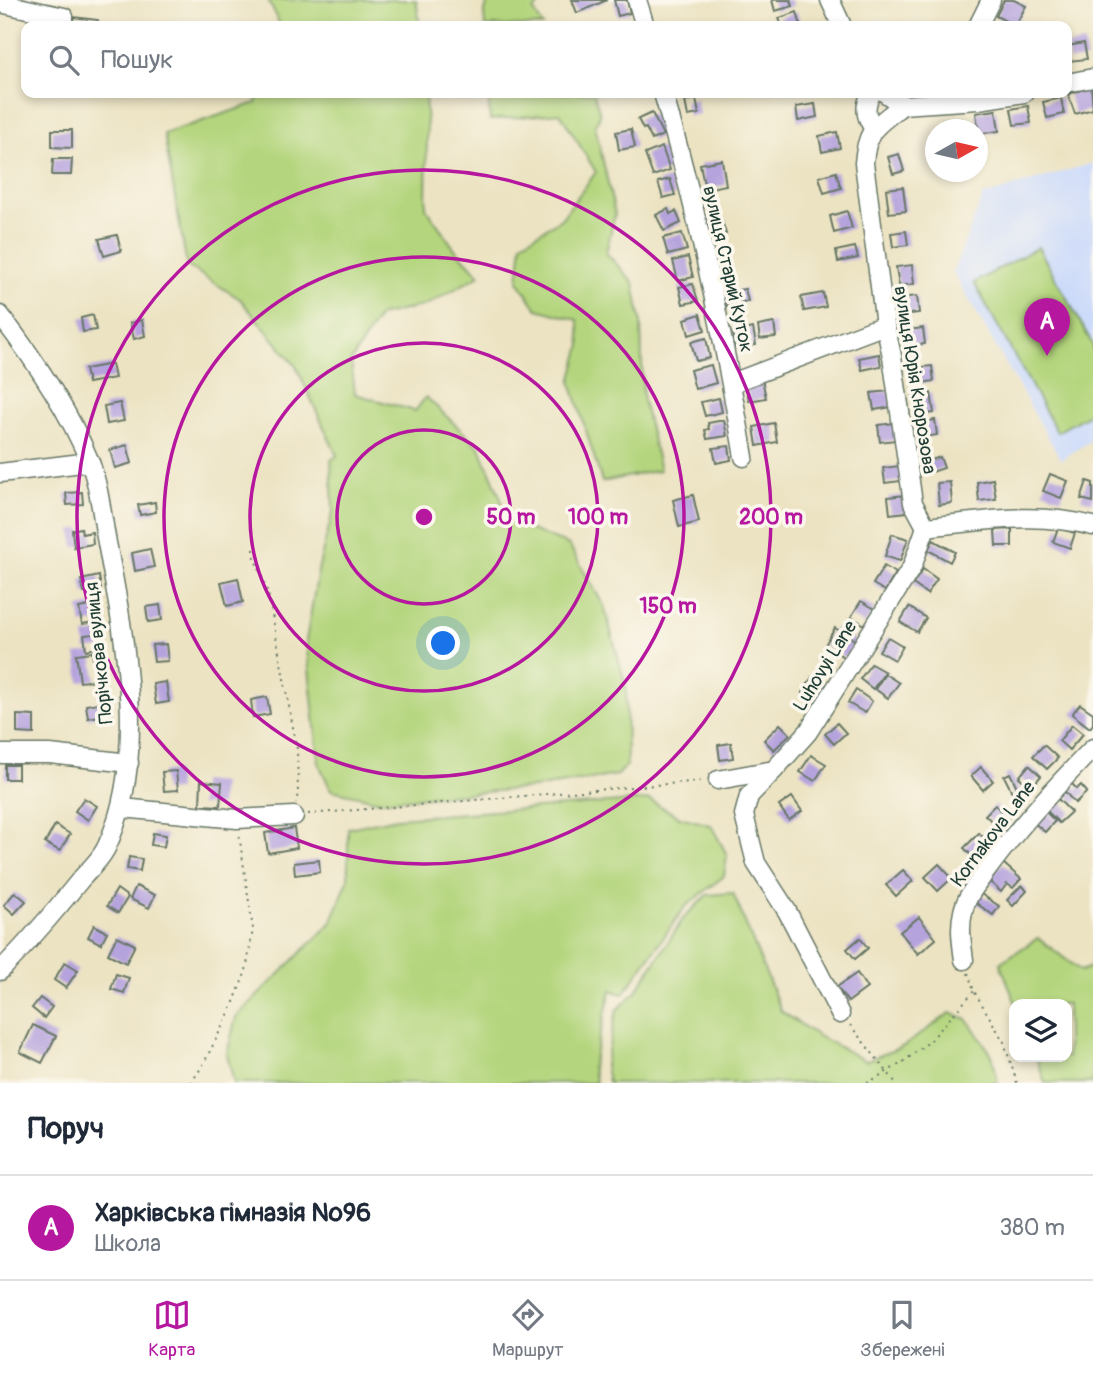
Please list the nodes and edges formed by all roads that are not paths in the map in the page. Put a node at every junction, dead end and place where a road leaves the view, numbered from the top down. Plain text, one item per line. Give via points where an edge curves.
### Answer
1 (638, 0) edge
2 (830, 0) edge
3 (991, 0) edge
4 (0, 3) edge
5 (65, 14) edge
6 (644, 21) edge
7 (840, 21) edge
8 (980, 21) edge
9 (1093, 78) edge
10 (1072, 82) edge
11 (664, 98) edge
12 (869, 98) edge
13 (892, 98) edge
14 (935, 98) edge
15 (902, 105) junction
16 (873, 127) junction
17 (0, 315) edge
18 (885, 325) junction
19 (732, 383) junction
20 (744, 457) dead end
21 (90, 462) junction
22 (0, 473) edge
23 (1093, 526) edge
24 (926, 527) junction
25 (1093, 748) edge
26 (0, 754) edge
27 (129, 763) junction
28 (775, 770) junction
29 (718, 780) road end
30 (122, 807) junction
31 (294, 816) road end
32 (964, 960) road end
33 (0, 971) edge
34 (839, 1014) road end

1 - 6 street
2 - 7 street
3 - 8 street
4 - 5 street
9 - 10 street
11 - 19 street, вулиця Старий Куток
12 - 16 street, вулиця Юрія Кнорозова via 866,112
13 - 15 street
14 - 15 street
15 - 16 street
16 - 18 street, вулиця Юрія Кнорозова via 864,163
17 - 21 street, Порічкова вулиця via 60,401
18 - 19 street
18 - 24 street, вулиця Юрія Кнорозова via 913,503
19 - 20 street, вулиця Старий Куток
21 - 22 street
21 - 27 street, Порічкова вулиця via 121,622
23 - 24 street via 1049,517 1018,517
24 - 28 street, Luhovyi Lane via 912,567 808,732
25 - 32 street, Kornakova Lane via 1046,797 970,894 960,928
26 - 27 street
27 - 30 street, Порічкова вулиця
28 - 29 street
28 - 34 street, Luhovyi Lane via 750,796 744,815 756,863 787,911
30 - 31 street via 237,819
30 - 33 street, Порічкова вулиця via 106,849

